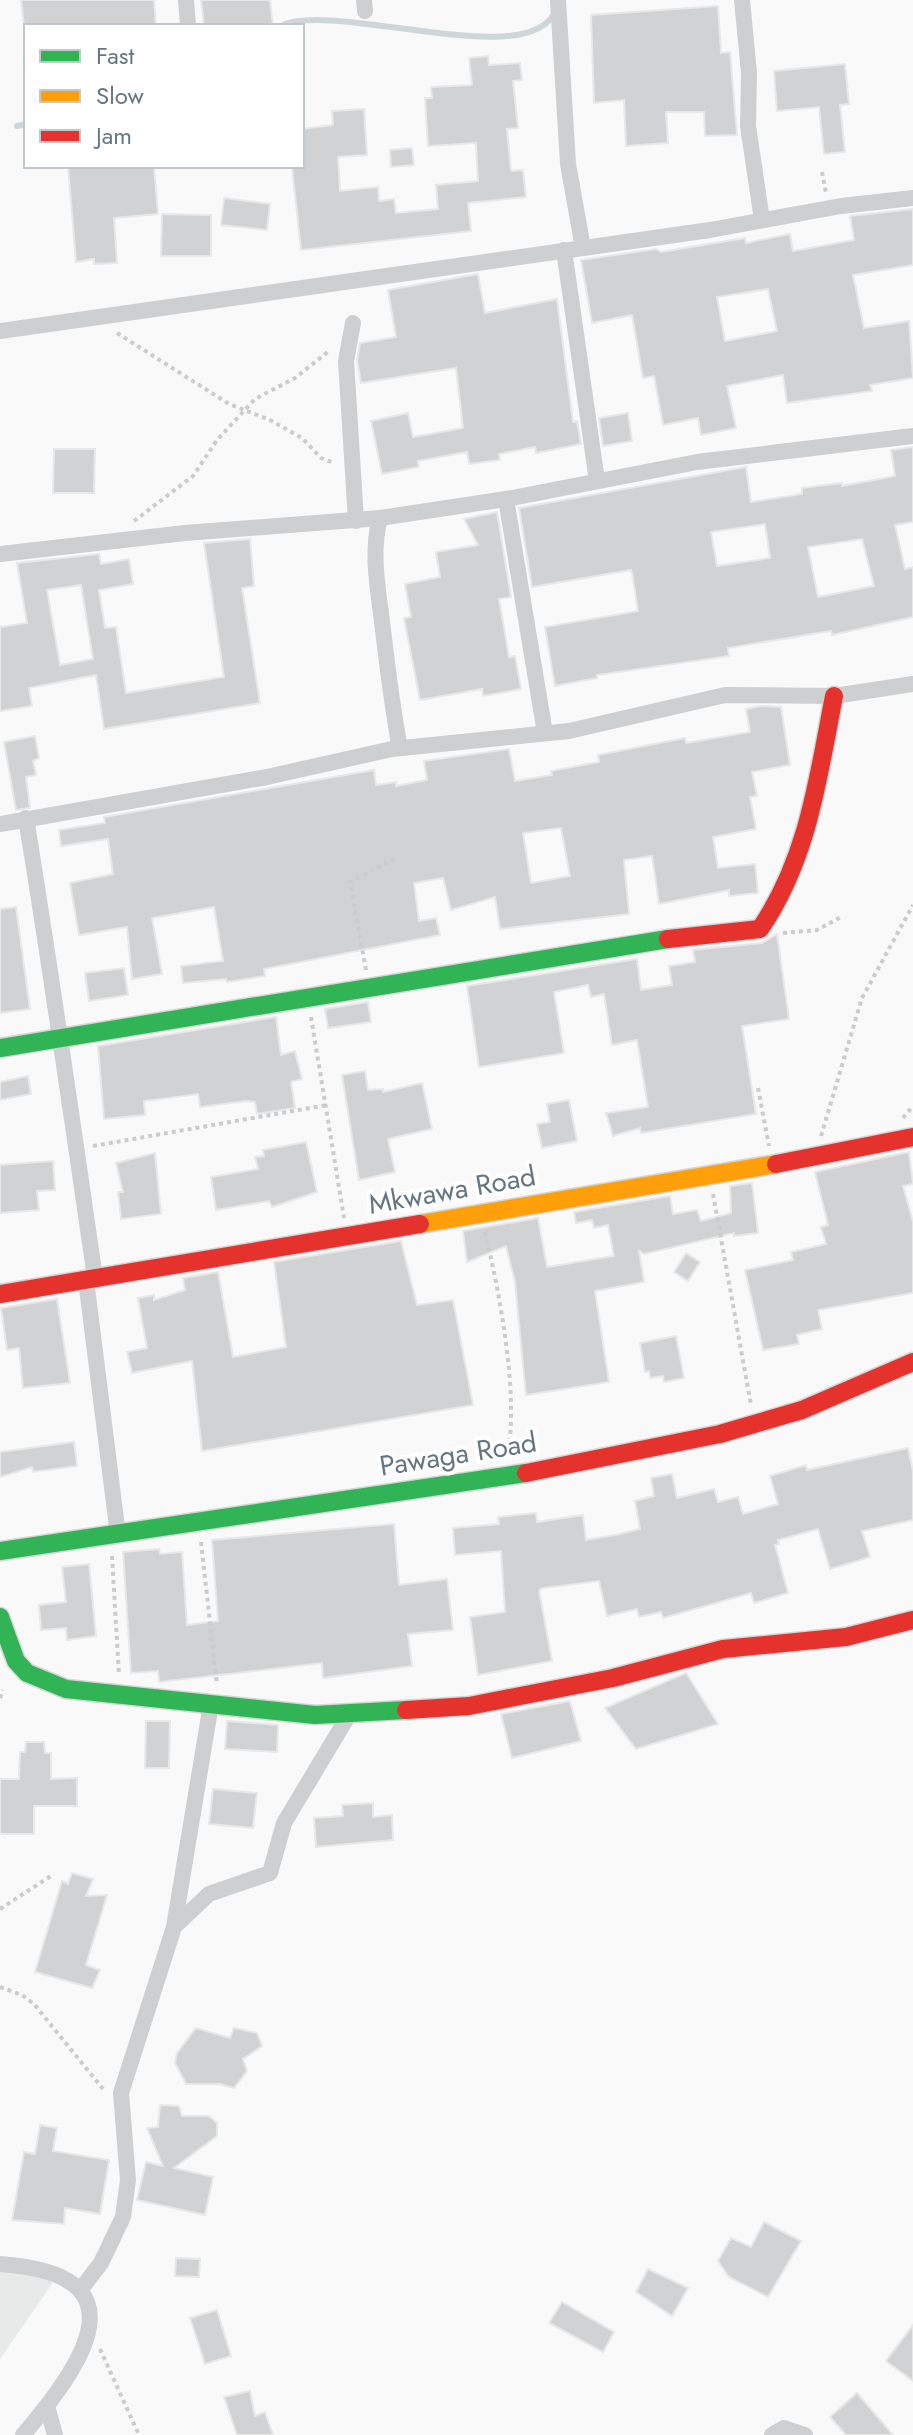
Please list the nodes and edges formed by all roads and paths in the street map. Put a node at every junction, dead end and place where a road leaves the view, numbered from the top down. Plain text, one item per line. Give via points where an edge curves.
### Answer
1 (186, 0) edge
2 (558, 0) edge
3 (742, 0) edge
4 (188, 24) edge
5 (913, 198) edge
6 (762, 220) junction
7 (583, 248) junction
8 (564, 250) junction
9 (92, 316) junction
10 (352, 329) joint
11 (0, 331) edge
12 (242, 411) junction
13 (913, 436) edge
14 (354, 465) junction
15 (597, 481) junction
16 (506, 499) junction
17 (380, 518) junction
18 (356, 521) junction
19 (122, 541) junction
20 (0, 554) edge
21 (913, 684) edge
22 (834, 696) junction
23 (545, 733) junction
24 (400, 748) junction
25 (26, 818) junction
26 (0, 824) edge
27 (398, 857) dead end
28 (913, 905) edge
29 (911, 913) edge
30 (841, 917) dead end
31 (760, 929) junction
32 (370, 988) junction
33 (307, 997) junction
34 (62, 1038) junction
35 (0, 1048) edge
36 (758, 1088) dead end
37 (327, 1105) junction
38 (913, 1137) edge
39 (75, 1149) junction
40 (814, 1158) junction
41 (772, 1164) junction
42 (710, 1175) junction
43 (480, 1213) junction
44 (347, 1236) junction
45 (90, 1279) junction
46 (0, 1294) edge
47 (913, 1362) edge
48 (755, 1423) junction
49 (502, 1478) junction
50 (199, 1524) junction
51 (115, 1535) junction
52 (0, 1551) edge
53 (0, 1617) edge
54 (913, 1620) edge
55 (3, 1690) dead end
56 (121, 1697) junction
57 (0, 1698) edge
58 (215, 1704) junction
59 (350, 1713) junction
60 (54, 1874) dead end
61 (0, 1909) edge
62 (174, 1927) junction
63 (0, 1987) edge
64 (121, 2118) junction
65 (0, 2264) edge
66 (81, 2289) junction
67 (88, 2341) junction
68 (47, 2406) junction
69 (23, 2435) edge
70 (55, 2435) edge
71 (139, 2435) edge
72 (772, 2435) edge
73 (805, 2435) edge

1 - 4 street
2 - 7 street via 568,164
3 - 6 street via 748,126
5 - 6 street
6 - 7 street
7 - 8 street
8 - 9 street
8 - 15 street
9 - 11 street
9 - 12 path
10 - 12 path via 295,378 261,394
10 - 14 street via 346,361
12 - 14 path via 302,438 321,458
12 - 19 path via 193,476 135,518
13 - 15 street via 697,462
14 - 18 street
15 - 16 street
16 - 17 street
16 - 23 street
17 - 18 street
17 - 24 street via 375,568
18 - 19 street
19 - 20 street
21 - 22 street
22 - 23 street via 725,695
22 - 31 street via 794,872 780,904
23 - 24 street
24 - 25 street via 267,777
25 - 26 street
25 - 34 street
27 - 32 path via 350,882
28 - 29 path
29 - 40 path via 862,998
30 - 31 path via 792,935
31 - 32 street
32 - 33 street
33 - 34 street
33 - 37 path
34 - 35 street
34 - 39 street
36 - 41 path
37 - 39 path
37 - 44 path
38 - 40 street, Mkwawa Road
39 - 45 street
40 - 41 street, Mkwawa Road
41 - 42 street, Mkwawa Road
42 - 43 street, Mkwawa Road
42 - 48 path
43 - 44 street, Mkwawa Road
43 - 49 path via 513,1411
44 - 45 street, Mkwawa Road
45 - 46 street, Mkwawa Road
45 - 51 street
47 - 48 street, Pawaga Road via 802,1410
48 - 49 street, Pawaga Road
49 - 50 street, Pawaga Road
50 - 51 street, Pawaga Road
50 - 58 path
51 - 52 street, Pawaga Road
51 - 56 path
53 - 56 street via 16,1661 27,1673 66,1689
54 - 59 street via 846,1637 723,1649 613,1678 469,1706
55 - 57 path
56 - 58 street
58 - 59 street via 273,1712
58 - 62 street
59 - 62 street via 284,1823 270,1873 209,1894
60 - 61 path
62 - 64 street via 125,2073
63 - 64 path via 34,2004
64 - 66 street via 128,2180 123,2217 101,2263
65 - 66 street via 39,2267
66 - 67 street via 88,2310
67 - 68 street via 77,2366
67 - 71 path via 101,2350
68 - 69 street
68 - 70 street
72 - 73 street via 784,2428

